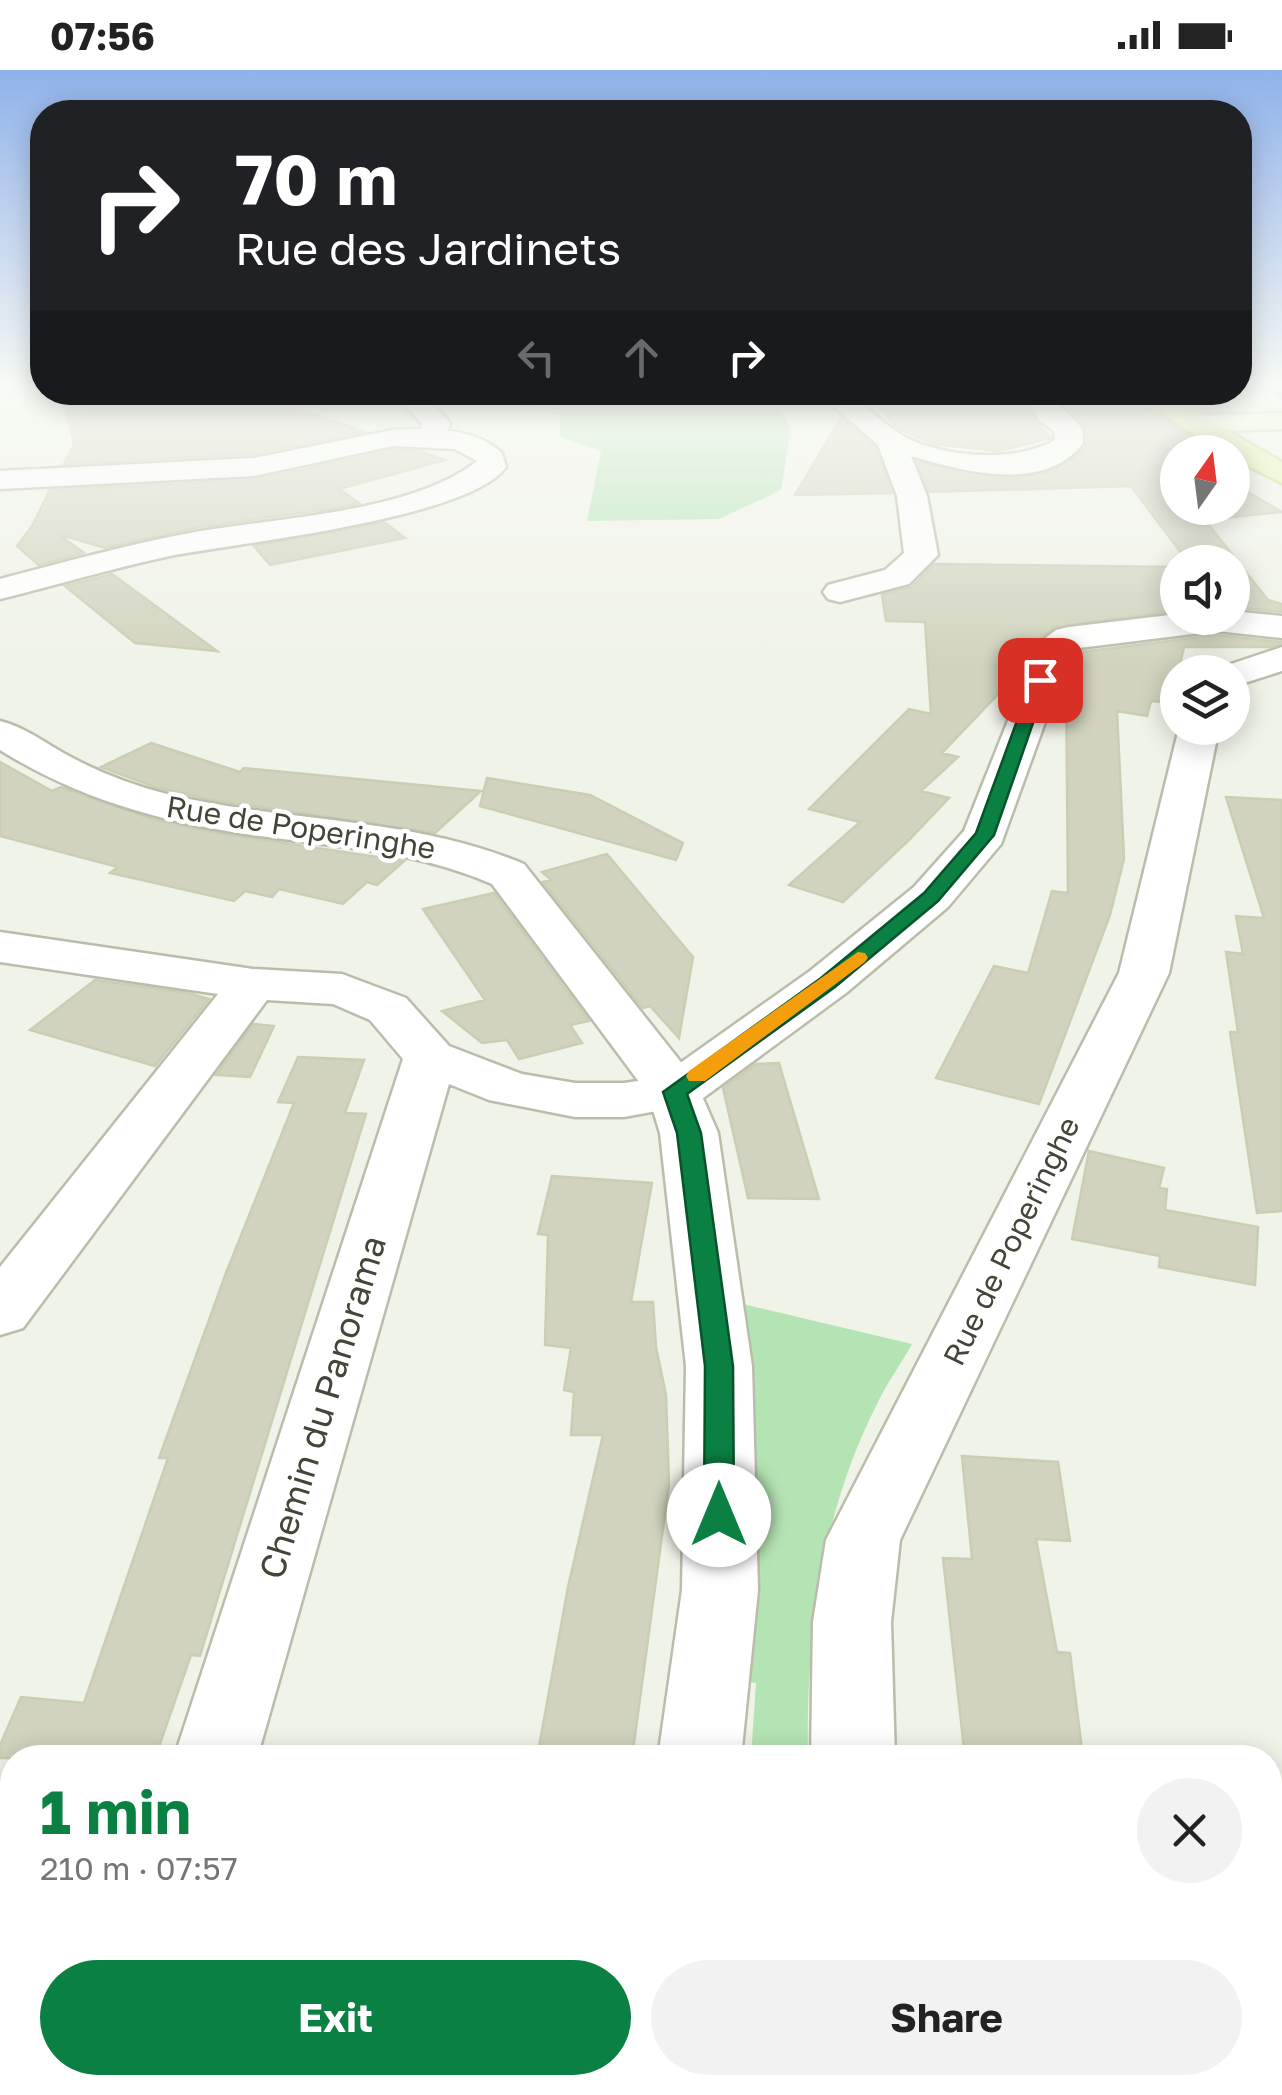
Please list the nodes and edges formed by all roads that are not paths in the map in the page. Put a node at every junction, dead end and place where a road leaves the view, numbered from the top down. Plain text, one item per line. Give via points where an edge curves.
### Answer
1 (470, 478) edge
2 (906, 478) edge
3 (0, 589) edge
4 (840, 592) dead end
5 (1282, 627) edge
6 (1282, 658) edge
7 (1250, 670) edge
8 (0, 733) edge
9 (1195, 745) edge
10 (0, 947) edge
11 (254, 984) junction
12 (430, 1058) junction
13 (674, 1092) junction
14 (0, 1312) edge
15 (219, 1745) edge
16 (701, 1745) edge
17 (853, 1745) edge

1 - 3 street via 329,522 196,541
2 - 4 street via 922,554 898,578
5 - 13 street via 1217,620 1069,638 1052,651 985,835 942,885 828,982
6 - 7 street
8 - 13 street, Rue de Poperinghe via 85,781 144,801 418,842 508,874
9 - 17 street, Rue de Poperinghe via 1144,973 863,1540 852,1622
10 - 11 street
11 - 12 street via 342,989 388,1009
11 - 14 street
12 - 13 street via 558,1098 624,1100
12 - 15 street, Chemin du Panorama
13 - 16 street, Rue de Poperinghe via 689,1133 719,1366 720,1590

